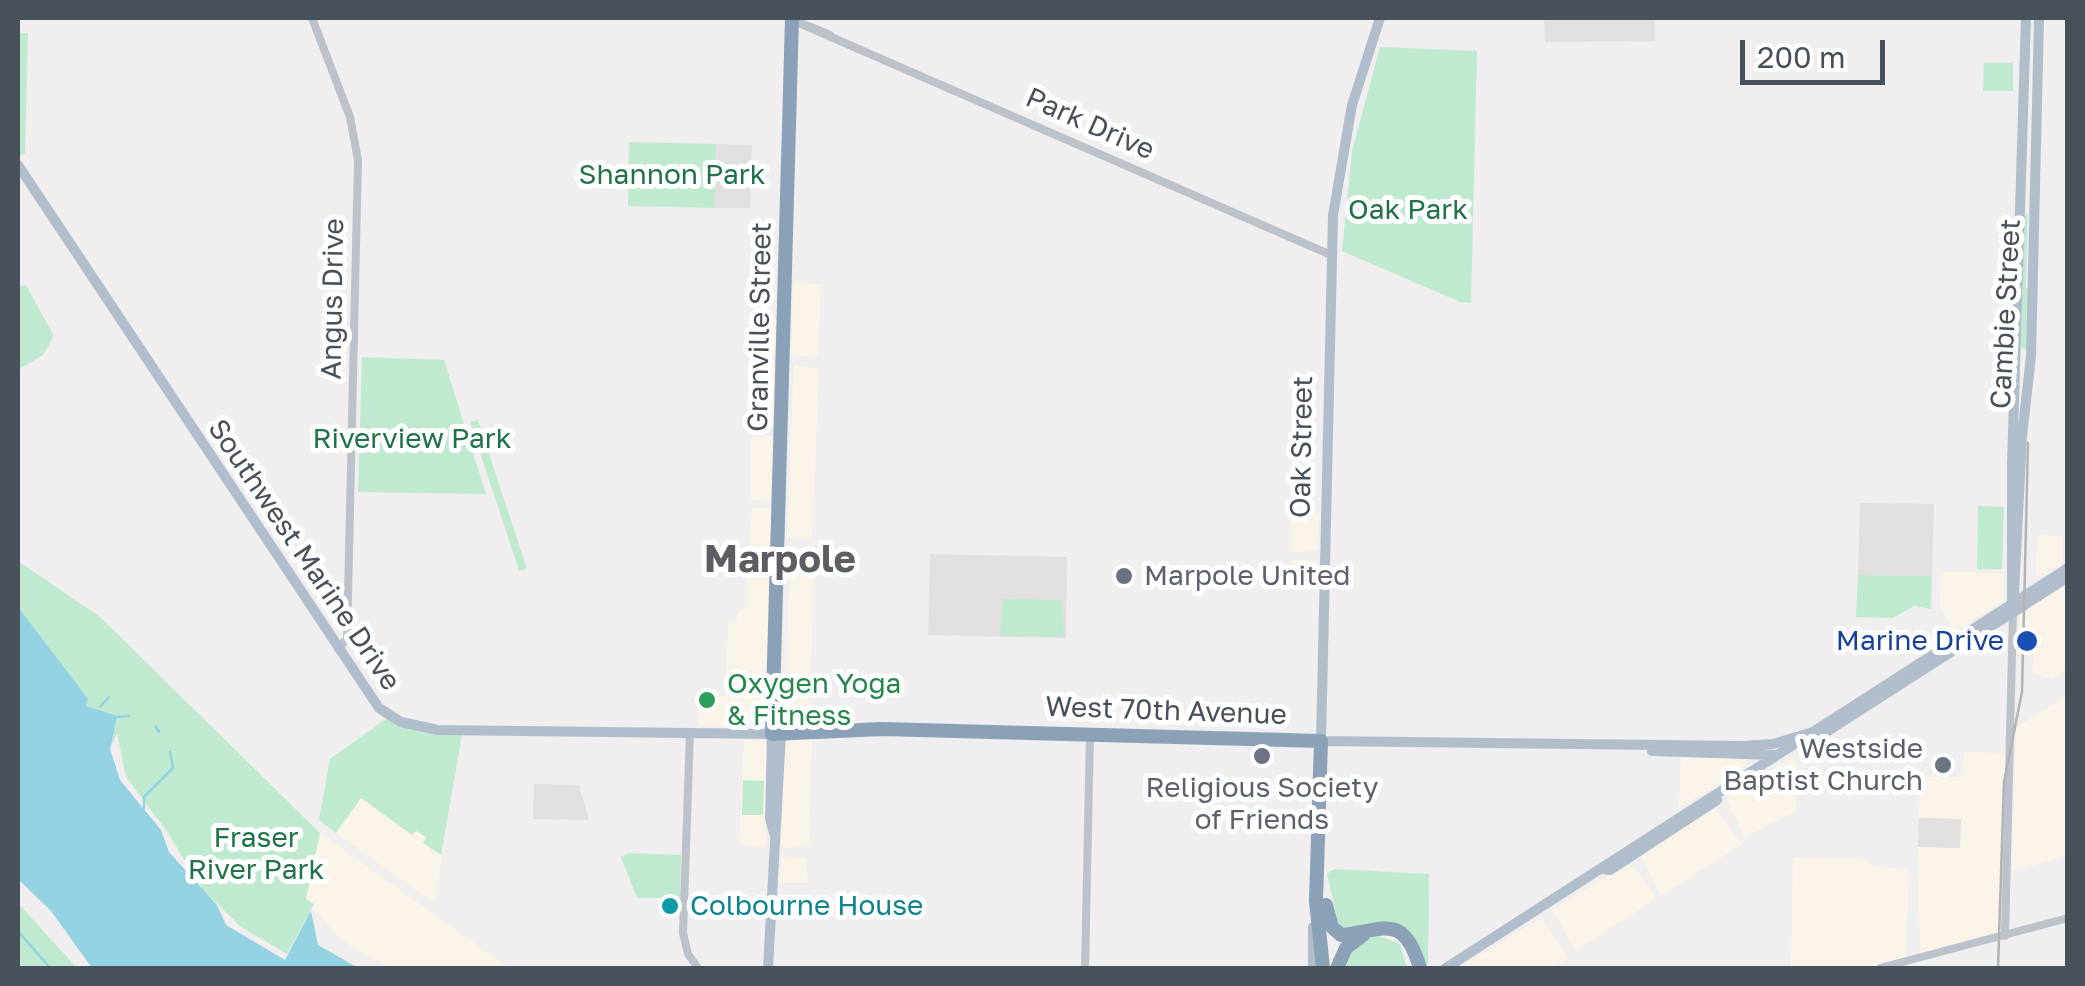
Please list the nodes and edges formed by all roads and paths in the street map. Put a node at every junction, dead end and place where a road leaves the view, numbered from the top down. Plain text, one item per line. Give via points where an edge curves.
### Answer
1 (312, 18) edge
2 (1380, 18) edge
3 (2026, 18) edge
4 (2039, 18) edge
5 (792, 19) edge
6 (2030, 54) junction
7 (18, 165) edge
8 (1332, 255) junction
9 (2068, 568) edge
10 (2018, 572) junction
11 (2068, 577) edge
12 (2051, 578) junction
13 (2014, 605) junction
14 (338, 649) junction
15 (690, 732) junction
16 (776, 734) junction
17 (1090, 734) junction
18 (1811, 737) junction
19 (1321, 741) junction
20 (1642, 747) junction
21 (1746, 754) junction
22 (1784, 755) junction
23 (1818, 755) dead end
24 (1749, 772) junction
25 (1603, 869) junction
26 (1321, 903) junction
27 (2068, 918) edge
28 (2004, 936) junction
29 (771, 965) edge
30 (698, 968) edge
31 (1085, 968) edge
32 (1313, 968) edge
33 (1326, 968) edge
34 (1337, 968) edge
35 (1418, 968) edge
36 (1446, 968) edge
37 (1880, 968) edge

1 - 14 street, Angus Drive via 354,126 358,160 348,638
2 - 8 main road, Oak Street via 1342,149
3 - 6 main road, Cambie Street
4 - 6 main road, Cambie Street
5 - 8 street, Park Drive
5 - 16 highway, Granville Street
6 - 10 main road, Cambie Street via 2031,350
6 - 13 main road, Cambie Street
7 - 14 main road, Southwest Marine Drive
8 - 19 main road, Oak Street
9 - 12 main road
10 - 12 main road via 2026,579
10 - 13 main road, Cambie Street
11 - 13 main road
12 - 13 main road
13 - 18 main road
13 - 28 street, Cambie Street
14 - 15 main road, Southwest Marine Drive via 379,708 412,726
15 - 16 main road, West 70th Avenue
15 - 30 street via 684,938
16 - 17 highway, West 70th Avenue
16 - 29 main road, Granville Street
17 - 19 highway, West 70th Avenue
17 - 31 street
18 - 20 main road, West 70th Avenue
18 - 22 main road
18 - 23 main road
19 - 20 main road, West 70th Avenue
19 - 26 highway, Oak Street
20 - 21 main road, West 70th Avenue
21 - 22 main road, West 70th Avenue
21 - 24 main road
22 - 24 main road
22 - 25 main road
24 - 25 main road
25 - 36 main road
26 - 32 main road, Oak Street
26 - 33 highway, Oak Street
26 - 35 highway via 1336,933 1392,929 1410,944
27 - 28 street
28 - 37 street
34 - 35 highway via 1351,943 1377,932 1402,942

